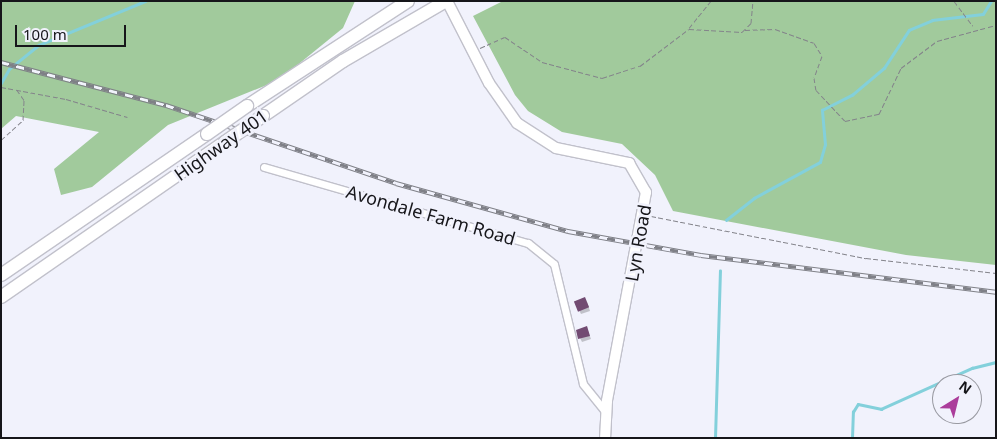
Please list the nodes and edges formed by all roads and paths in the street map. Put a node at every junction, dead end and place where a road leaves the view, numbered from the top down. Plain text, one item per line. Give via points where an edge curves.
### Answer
1 (408, 1) edge
2 (446, 1) edge
3 (711, 1) edge
4 (753, 1) edge
5 (954, 1) edge
6 (996, 25) edge
7 (974, 27) junction
8 (688, 29) junction
9 (745, 30) junction
10 (473, 52) junction
11 (1, 87) edge
12 (16, 90) junction
13 (127, 117) dead end
14 (1, 140) edge
15 (264, 167) dead end
16 (645, 215) junction
17 (996, 273) edge
18 (1, 275) edge
19 (1, 298) edge
20 (606, 412) junction
21 (606, 438) edge

1 - 18 highway, Highway 401, bridge via 247,106
2 - 10 main road, Lyn Road
2 - 19 highway, Highway 401, bridge via 263,116
3 - 8 path
4 - 9 path
5 - 7 path
6 - 7 path
7 - 9 path via 937,41 901,68 879,114 845,121 816,90 814,78 822,56 814,43 774,29
8 - 9 path via 710,33
8 - 10 path via 640,66 602,78 542,62 506,37
10 - 16 main road, Lyn Road via 501,104 535,137 556,148 629,163 646,192
11 - 12 path
12 - 13 path
12 - 14 path via 24,100 23,120
15 - 20 street, Avondale Farm Road via 528,243 554,264 583,384
16 - 17 path via 866,258
16 - 20 main road, Lyn Road
20 - 21 main road, Lyn Road

